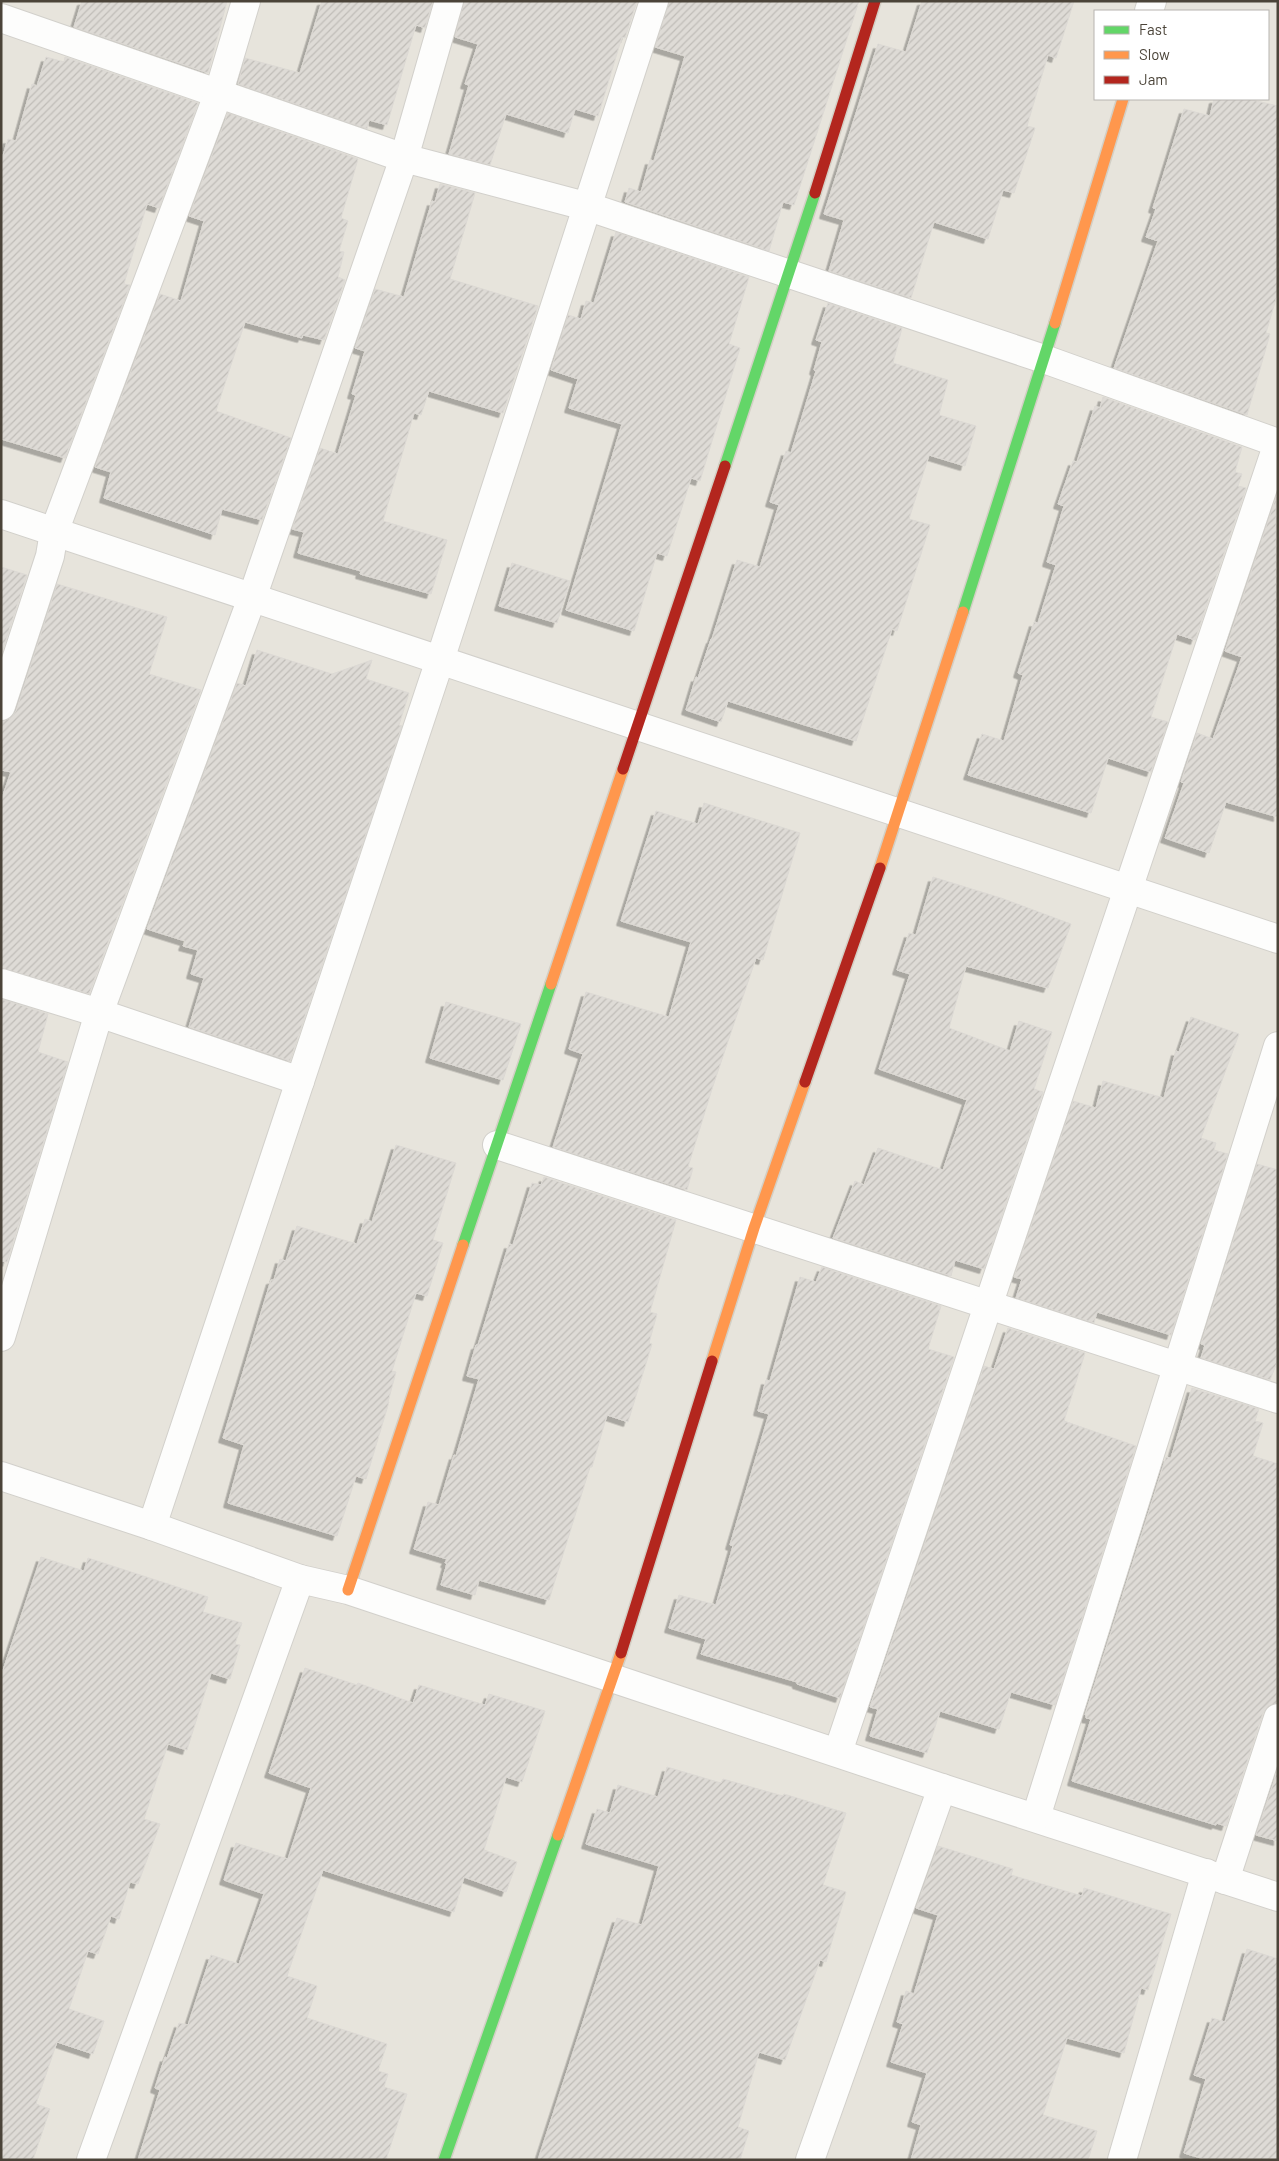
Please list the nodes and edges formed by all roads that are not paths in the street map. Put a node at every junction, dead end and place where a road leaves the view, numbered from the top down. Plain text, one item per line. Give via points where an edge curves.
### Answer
1 (246, 1) edge
2 (449, 1) edge
3 (654, 1) edge
4 (875, 1) edge
5 (5, 18) edge
6 (219, 92) junction
7 (1122, 100) edge
8 (404, 158) junction
9 (589, 206) junction
10 (789, 274) junction
11 (1044, 359) junction
12 (1278, 443) edge
13 (1, 514) edge
14 (54, 532) junction
15 (252, 598) junction
16 (440, 660) junction
17 (1, 706) edge
18 (638, 726) junction
19 (899, 813) junction
20 (1128, 889) junction
21 (1278, 938) edge
22 (1, 983) edge
23 (99, 1013) junction
24 (1278, 1046) edge
25 (300, 1081) junction
26 (497, 1145) junction
27 (754, 1228) junction
28 (988, 1304) junction
29 (1, 1337) edge
30 (1178, 1366) junction
31 (1278, 1399) edge
32 (1, 1476) edge
33 (152, 1526) junction
34 (300, 1579) junction
35 (348, 1590) junction
36 (613, 1678) junction
37 (1278, 1718) edge
38 (838, 1752) junction
39 (942, 1788) junction
40 (1036, 1817) junction
41 (1216, 1877) junction
42 (1278, 1897) edge
43 (91, 2160) edge
44 (444, 2160) edge
45 (810, 2160) edge
46 (1122, 2160) edge

1 - 6 street
2 - 8 street
3 - 9 street
4 - 10 street
5 - 6 street
6 - 8 street
6 - 14 street
7 - 11 street
8 - 9 street
8 - 15 street
9 - 10 street
9 - 16 street
10 - 11 street
10 - 18 street
11 - 12 street
11 - 19 street
12 - 20 street
13 - 14 street
14 - 15 street
14 - 17 street via 50,556
15 - 16 street
15 - 23 street
16 - 18 street
16 - 25 street
18 - 19 street
18 - 26 street
19 - 20 street
19 - 27 street
20 - 21 street
20 - 28 street
22 - 23 street
23 - 25 street
23 - 29 street
24 - 30 street
25 - 33 street
26 - 27 street
26 - 35 street
27 - 28 street
27 - 36 street
28 - 30 street
28 - 38 street
30 - 31 street
30 - 40 street
32 - 33 street
33 - 34 street
34 - 35 street
34 - 43 street
35 - 36 street
36 - 38 street
36 - 44 street
37 - 41 street
38 - 39 street
39 - 40 street
39 - 45 street
40 - 41 street
41 - 42 street
41 - 46 street

